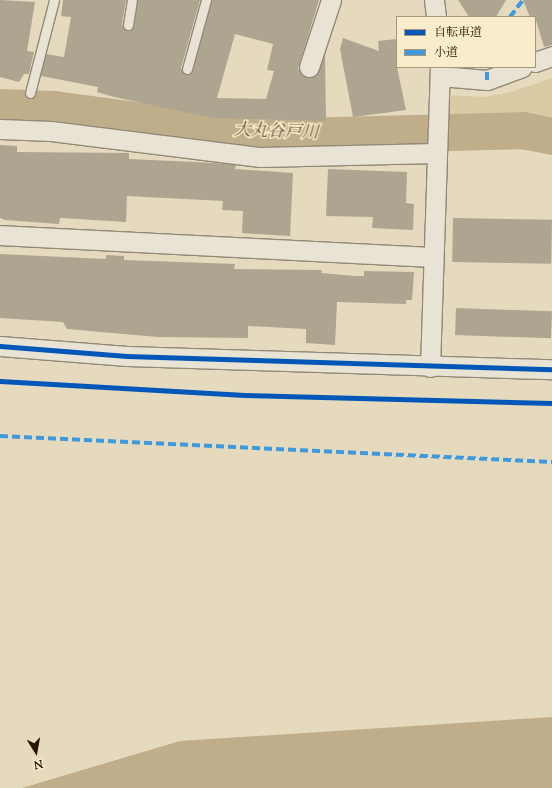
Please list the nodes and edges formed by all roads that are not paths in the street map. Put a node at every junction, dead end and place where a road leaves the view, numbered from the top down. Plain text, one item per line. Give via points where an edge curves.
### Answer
1 (54, 0) edge
2 (132, 0) edge
3 (206, 0) edge
4 (331, 0) edge
5 (434, 0) edge
6 (436, 16) edge
7 (128, 25) dead end
8 (552, 56) edge
9 (536, 62) edge
10 (309, 67) dead end
11 (519, 68) edge
12 (187, 69) dead end
13 (440, 71) edge
14 (30, 93) dead end
15 (0, 129) edge
16 (437, 150) junction
17 (0, 235) edge
18 (432, 257) junction
19 (0, 346) edge
20 (430, 367) junction
21 (552, 369) edge

1 - 14 lane
2 - 7 lane
3 - 12 lane
4 - 10 street
5 - 6 street
8 - 9 street
11 - 13 street via 487,80
13 - 16 street
15 - 16 street via 51,131 260,157
16 - 18 street
17 - 18 street
18 - 20 street
19 - 20 street via 127,356
20 - 21 street

